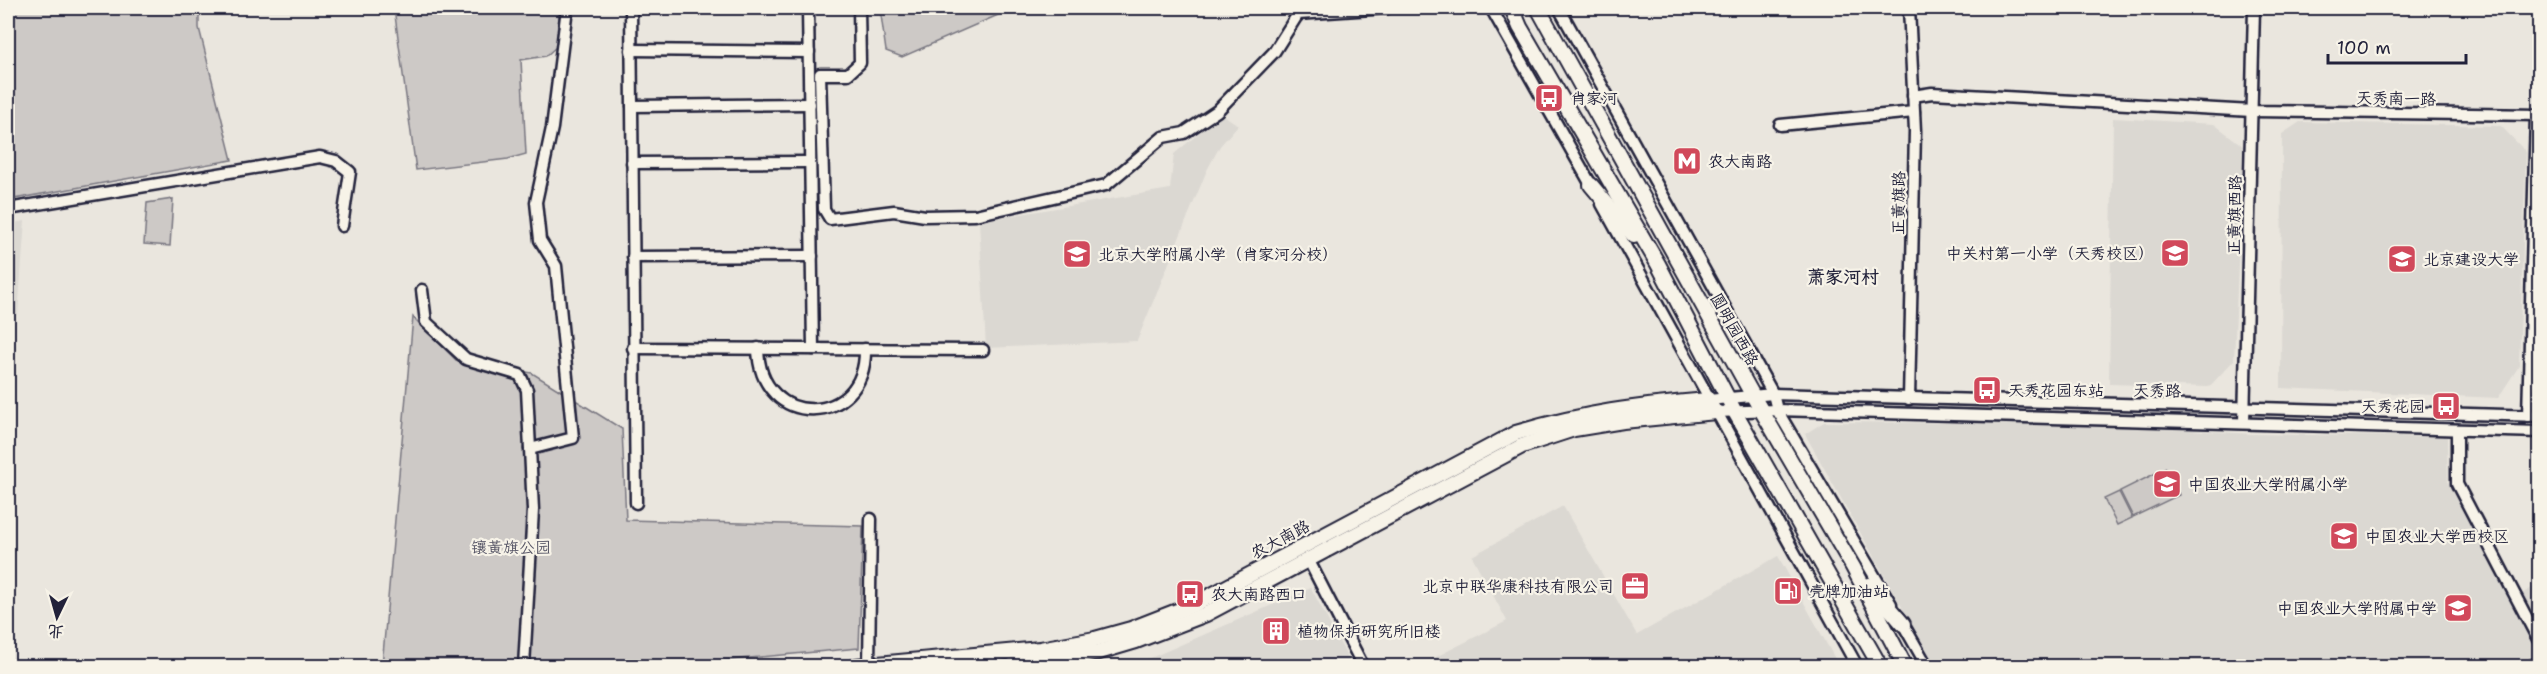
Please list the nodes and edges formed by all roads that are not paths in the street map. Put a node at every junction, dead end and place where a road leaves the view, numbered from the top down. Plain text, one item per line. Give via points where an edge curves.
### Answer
1 (567, 8) edge
2 (631, 8) edge
3 (808, 8) edge
4 (859, 8) edge
5 (1387, 8) edge
6 (1491, 8) edge
7 (1507, 8) edge
8 (1512, 8) edge
9 (1540, 8) edge
10 (1559, 8) edge
11 (1909, 8) edge
12 (2254, 8) edge
13 (1520, 27) junction
14 (631, 50) junction
15 (809, 52) junction
16 (1913, 96) junction
17 (810, 104) junction
18 (632, 106) junction
19 (2252, 111) junction
20 (1914, 112) junction
21 (2538, 115) edge
22 (1780, 125) dead end
23 (810, 162) junction
24 (632, 163) junction
25 (1591, 185) junction
26 (8, 208) edge
27 (342, 226) dead end
28 (812, 256) junction
29 (633, 257) junction
30 (1658, 264) junction
31 (422, 290) dead end
32 (633, 348) junction
33 (758, 348) junction
34 (813, 349) junction
35 (865, 349) junction
36 (983, 350) dead end
37 (1773, 394) junction
38 (1753, 396) junction
39 (1727, 398) junction
40 (1909, 399) junction
41 (1708, 400) junction
42 (2244, 408) junction
43 (1761, 410) junction
44 (1777, 410) junction
45 (1716, 412) junction
46 (1735, 412) junction
47 (2528, 416) junction
48 (2540, 416) edge
49 (2244, 423) junction
50 (2457, 430) junction
51 (2540, 432) edge
52 (530, 449) junction
53 (636, 503) dead end
54 (871, 519) dead end
55 (1308, 559) junction
56 (1854, 567) junction
57 (1903, 624) junction
58 (2540, 643) edge
59 (2540, 662) edge
60 (524, 666) edge
61 (862, 666) edge
62 (1012, 666) edge
63 (1018, 666) edge
64 (1363, 666) edge
65 (1857, 666) edge
66 (1880, 666) edge
67 (1905, 666) edge
68 (1927, 666) edge
69 (2531, 666) edge

1 - 52 street via 552,128 536,202 540,240 556,266 573,438
2 - 14 street
3 - 15 street
4 - 5 street via 860,63 848,74 820,74 824,209 830,219 894,211 925,216 975,215 1106,185 1163,137 1184,134 1217,111 1274,52 1298,14
6 - 25 street
7 - 13 main road
8 - 13 main road
9 - 38 main road, 圆明园西路
10 - 37 street, 圆明园西路
11 - 16 street, 正黄旗路
12 - 19 street, 正黄旗西路
13 - 30 main road
14 - 15 street
14 - 18 street
15 - 17 street
16 - 19 street, 天秀南一路 via 1932,93 2069,99
16 - 20 street, 正黄旗路
17 - 18 street
17 - 23 street
18 - 24 street
19 - 21 street, 天秀南一路
19 - 42 street, 正黄旗西路
20 - 22 street
20 - 40 street, 正黄旗路
21 - 47 street
23 - 24 street
23 - 28 street
24 - 29 street
25 - 30 main road
25 - 41 street
26 - 27 street via 320,157 336,161 350,172
28 - 29 street
28 - 34 street
29 - 32 street
30 - 39 main road
31 - 52 street via 426,322 466,358 520,375 527,390
32 - 33 street
32 - 53 street
33 - 34 street
33 - 35 street via 760,371 767,387 794,407 811,410 828,408 855,387 863,372
34 - 35 street
35 - 36 street
37 - 38 street, 天秀路
37 - 40 street, 天秀路
37 - 44 street, 圆明园西路
38 - 39 street, 天秀路
38 - 43 main road, 圆明园西路
39 - 41 street, 天秀路
39 - 46 main road
40 - 42 street, 天秀路
41 - 45 street
41 - 61 main road, 农大南路 via 1622,407 1516,433 1195,604 1131,629 1040,649
42 - 47 street, 天秀路
42 - 49 street, 正黄旗西路
43 - 44 street, 天秀路
43 - 46 street, 天秀路
43 - 56 main road, 圆明园西路
44 - 49 street, 天秀路
44 - 57 street
45 - 46 street, 天秀路
45 - 55 main road, 农大南路 via 1613,422 1574,429 1522,446
45 - 65 street
46 - 66 main road
47 - 48 street, 天秀路
49 - 50 street, 天秀路
50 - 51 street, 天秀路
50 - 58 street via 2457,484
52 - 60 street via 533,510
54 - 61 street
55 - 63 main road, 农大南路 via 1170,630 1099,652
55 - 64 street
56 - 57 main road
56 - 67 main road, 圆明园西路
57 - 68 street
59 - 69 street
62 - 63 main road, 农大南路

